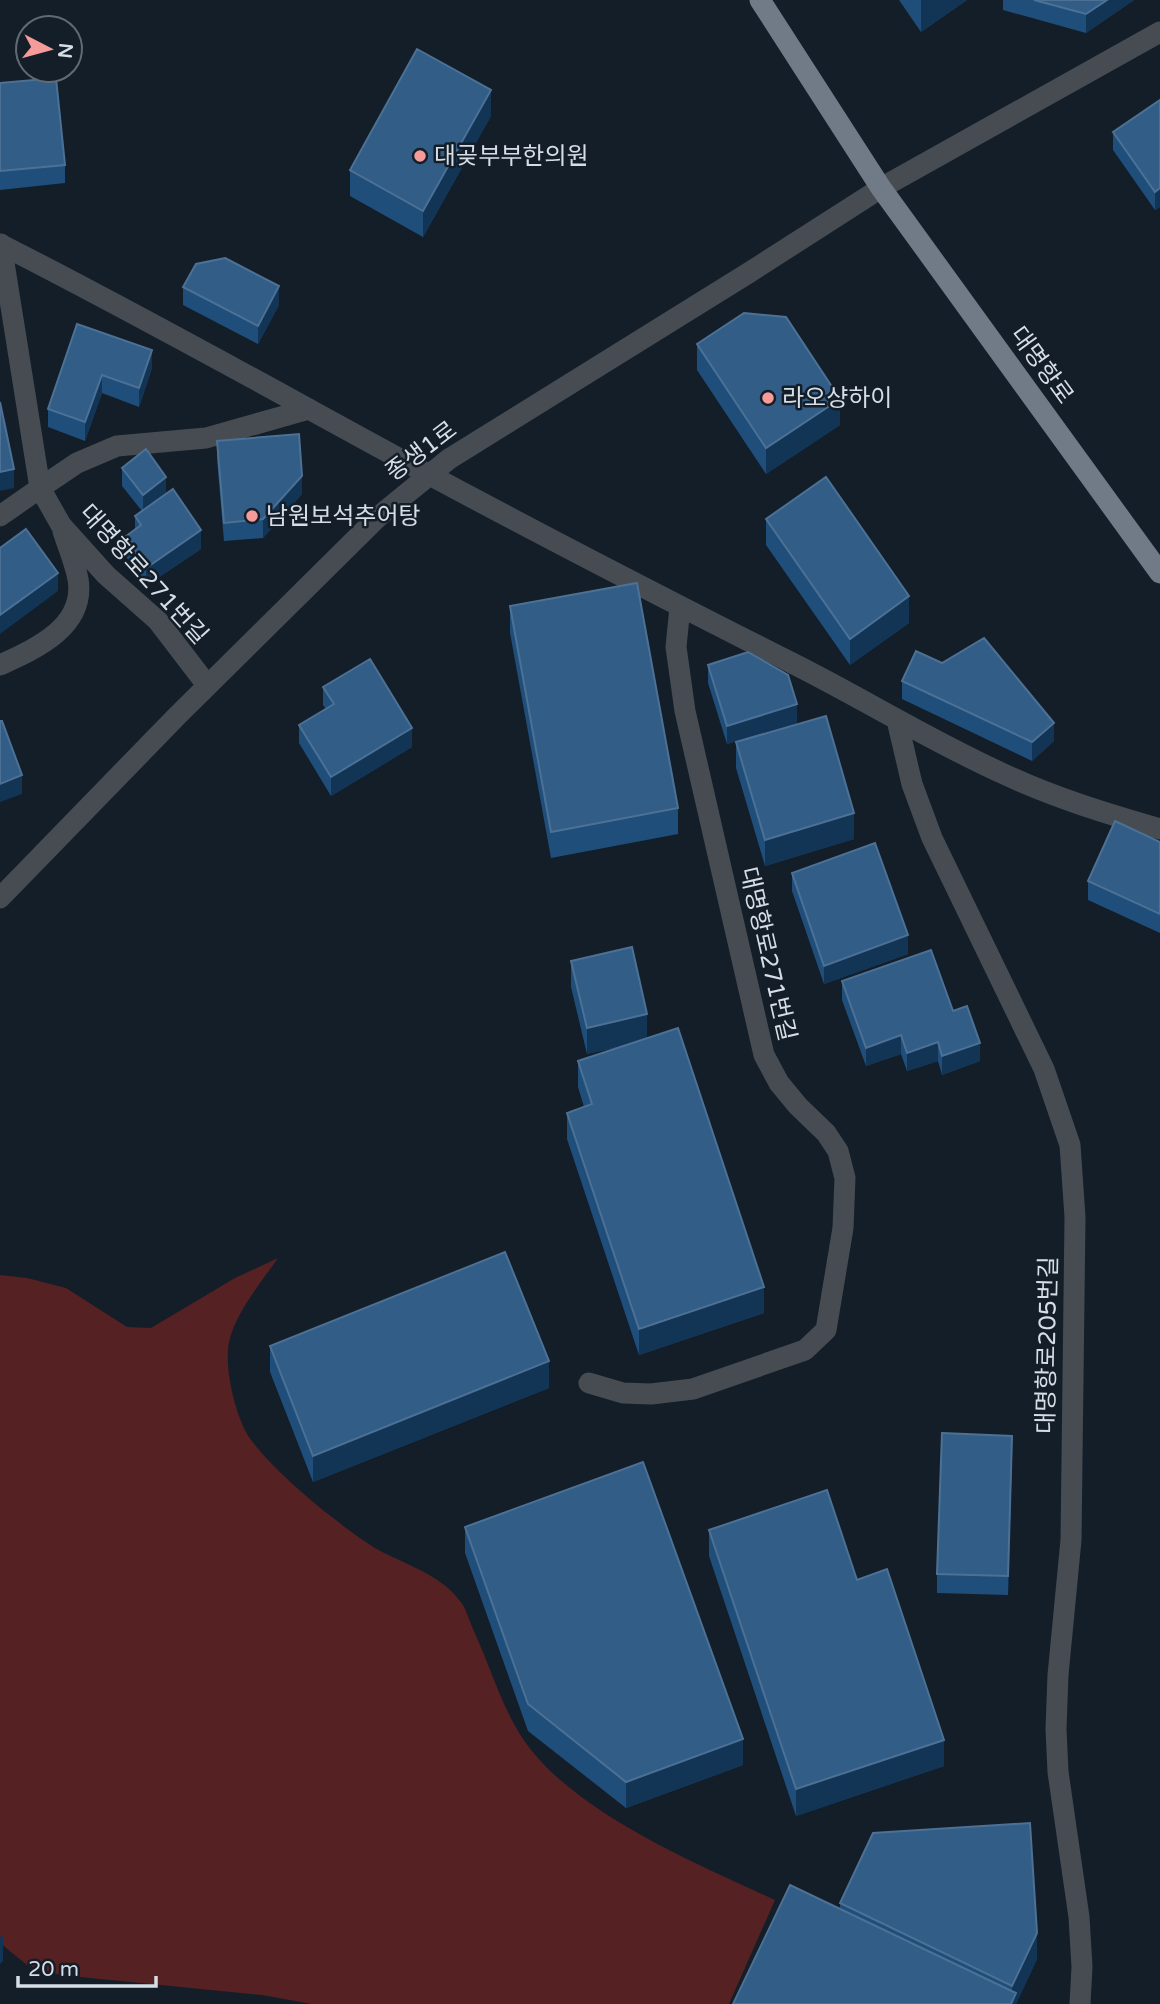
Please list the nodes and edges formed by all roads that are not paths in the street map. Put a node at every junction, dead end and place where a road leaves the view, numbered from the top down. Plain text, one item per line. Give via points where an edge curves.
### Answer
1 (760, 0) edge
2 (1160, 32) edge
3 (881, 188) junction
4 (0, 244) edge
5 (309, 409) junction
6 (429, 474) junction
7 (40, 488) junction
8 (0, 516) edge
9 (61, 525) junction
10 (1160, 573) edge
11 (680, 607) junction
12 (0, 666) edge
13 (207, 685) junction
14 (897, 720) junction
15 (1160, 829) edge
16 (0, 898) edge
17 (589, 1383) dead end
18 (1080, 2004) edge

1 - 3 main road, 대명항로
2 - 3 street
3 - 6 street, 종생1로
3 - 10 main road, 대명항로
4 - 5 street
4 - 7 street
5 - 6 street
5 - 7 street via 206,438 117,446 77,463
6 - 11 street
6 - 13 street, 종생1로 via 378,517
7 - 8 street
7 - 9 street, 대명항로271번길
9 - 12 street via 78,581 74,612 55,635
9 - 13 street, 대명항로271번길 via 106,575 158,621
11 - 14 street
11 - 17 street, 대명항로271번길 via 676,647 685,711 764,1055 779,1083 838,1152 845,1178 843,1228 826,1331 805,1350 693,1389 623,1393
13 - 16 street, 종생1로
14 - 15 street via 1007,776
14 - 18 street, 대명항로205번길 via 912,783 932,838 1044,1069 1070,1145 1075,1217 1071,1539 1056,1729 1079,1917

